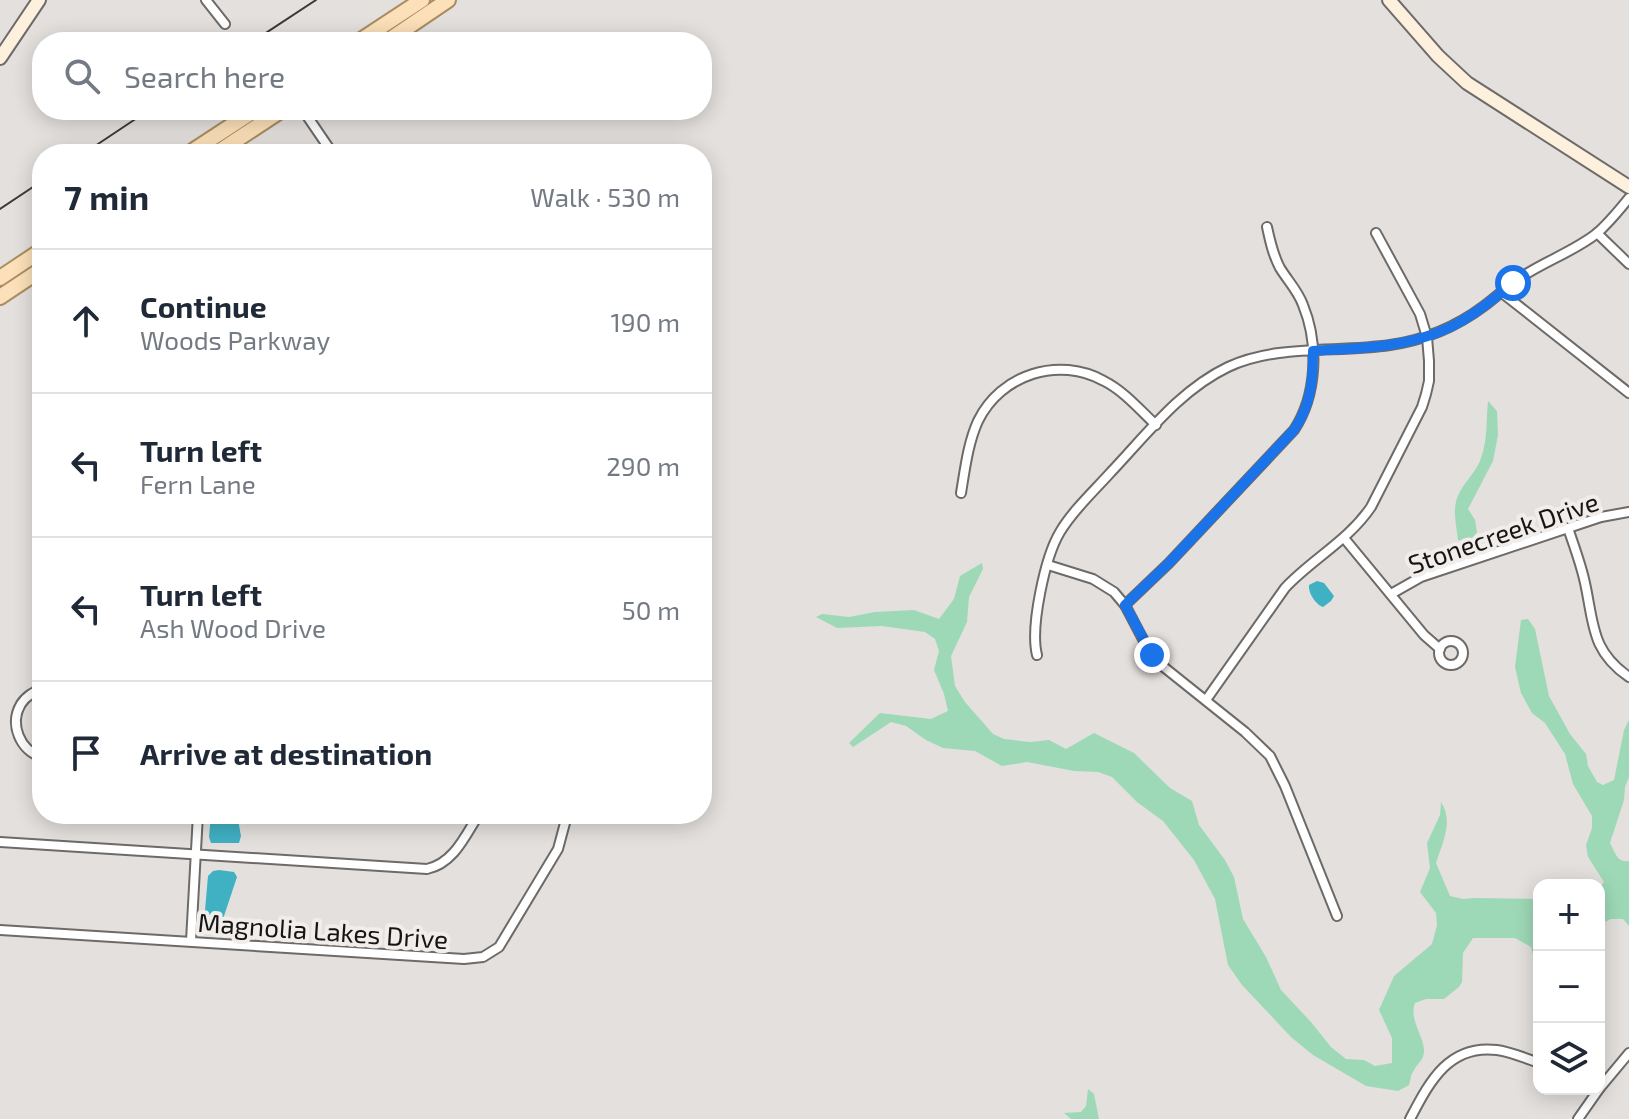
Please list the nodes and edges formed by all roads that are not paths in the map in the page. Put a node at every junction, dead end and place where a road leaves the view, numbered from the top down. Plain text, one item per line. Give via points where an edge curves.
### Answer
1 (39, 0) edge
2 (206, 0) edge
3 (422, 0) edge
4 (448, 0) edge
5 (1389, 0) edge
6 (225, 24) dead end
7 (373, 32) edge
8 (401, 32) edge
9 (0, 58) edge
10 (240, 120) edge
11 (267, 120) edge
12 (310, 120) edge
13 (203, 144) edge
14 (230, 144) edge
15 (326, 144) edge
16 (1629, 187) edge
17 (1629, 198) edge
18 (1267, 227) dead end
19 (1376, 233) dead end
20 (1597, 233) junction
21 (32, 257) edge
22 (1629, 264) edge
23 (32, 276) edge
24 (0, 278) edge
25 (1501, 292) junction
26 (0, 297) edge
27 (1427, 337) junction
28 (1313, 351) junction
29 (1629, 393) edge
30 (1156, 425) junction
31 (961, 493) dead end
32 (1629, 512) edge
33 (1568, 528) junction
34 (1344, 538) junction
35 (1048, 565) junction
36 (1391, 594) junction
37 (1125, 605) junction
38 (1440, 649) dead end
39 (1037, 655) dead end
40 (1629, 677) edge
41 (32, 694) edge
42 (1206, 700) junction
43 (32, 753) edge
44 (198, 824) edge
45 (472, 824) edge
46 (565, 824) edge
47 (0, 842) edge
48 (196, 855) junction
49 (1337, 916) dead end
50 (0, 930) edge
51 (191, 941) junction
52 (1629, 1053) edge
53 (1533, 1061) edge
54 (1605, 1080) edge
55 (1593, 1095) edge
56 (1410, 1119) edge
57 (1578, 1119) edge

1 - 9 main road
2 - 6 street
3 - 7 main road
4 - 8 main road
5 - 16 main road via 1467,83
10 - 13 main road
11 - 14 main road
12 - 15 street
17 - 20 street
18 - 28 street via 1279,265 1305,308
19 - 27 street
20 - 22 street
20 - 25 street
21 - 24 main road
23 - 26 main road
25 - 27 street via 1460,322
25 - 29 street
27 - 28 street
27 - 34 street via 1429,381 1422,407 1371,507
28 - 30 street via 1263,355 1229,367 1197,385
28 - 37 street via 1311,394 1294,430
30 - 31 street via 1095,376 1057,369 1034,373 1008,386 982,414
30 - 35 street via 1066,522
32 - 33 street, Stonecreek Drive
33 - 36 street, Stonecreek Drive via 1421,577
33 - 40 street via 1596,637 1613,664
34 - 36 street
34 - 42 street via 1285,588
35 - 37 street via 1093,579
35 - 39 street via 1034,627
36 - 38 street
37 - 42 street via 1152,655
41 - 43 street via 18,712 17,728
42 - 49 street via 1263,748 1276,766
44 - 48 street
45 - 48 street via 450,858 427,869
46 - 51 street, Magnolia Lakes Drive via 558,849 499,947 483,957
47 - 48 street
48 - 51 street
50 - 51 street, Magnolia Lakes Drive
52 - 54 street
53 - 56 street via 1487,1049 1458,1057 1437,1072
55 - 57 street

